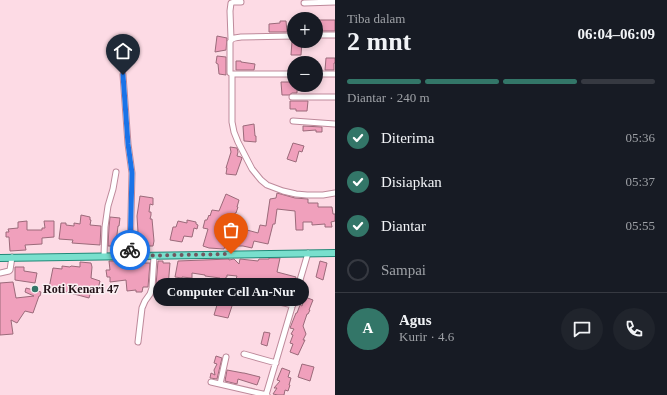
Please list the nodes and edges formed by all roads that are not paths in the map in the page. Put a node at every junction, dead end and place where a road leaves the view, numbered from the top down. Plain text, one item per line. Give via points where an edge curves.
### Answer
1 (241, 2) dead end
2 (335, 2) edge
3 (304, 3) dead end
4 (323, 35) edge
5 (335, 35) edge
6 (287, 36) edge
7 (231, 39) junction
8 (232, 74) junction
9 (287, 74) edge
10 (323, 74) edge
11 (335, 74) edge
12 (123, 75) dead end
13 (292, 96) dead end
14 (335, 97) edge
15 (293, 121) dead end
16 (335, 124) edge
17 (116, 172) dead end
18 (335, 193) edge
19 (308, 253) junction
20 (335, 253) edge
21 (104, 256) junction
22 (130, 256) junction
23 (154, 256) junction
24 (12, 257) junction
25 (0, 258) edge
26 (0, 273) edge
27 (248, 295) dead end
28 (293, 305) junction
29 (138, 342) dead end
30 (244, 354) dead end
31 (226, 357) dead end
32 (276, 363) junction
33 (211, 382) dead end
34 (220, 384) junction
35 (267, 395) edge

1 - 7 street via 231,4
2 - 3 street
4 - 5 street
6 - 7 street
7 - 8 street
8 - 9 street
8 - 18 street via 234,132 252,169 261,180 267,185 296,194
10 - 11 street
12 - 22 street via 132,173
13 - 14 street
15 - 16 street
17 - 21 street via 105,227
19 - 20 main road
19 - 23 main road
19 - 28 street
21 - 22 main road
21 - 24 main road
22 - 23 main road
23 - 29 street via 152,288 142,308
24 - 25 main road
24 - 26 street via 10,270
27 - 28 street
28 - 32 street
30 - 32 street
31 - 34 street
32 - 35 street
33 - 34 street
34 - 35 street

